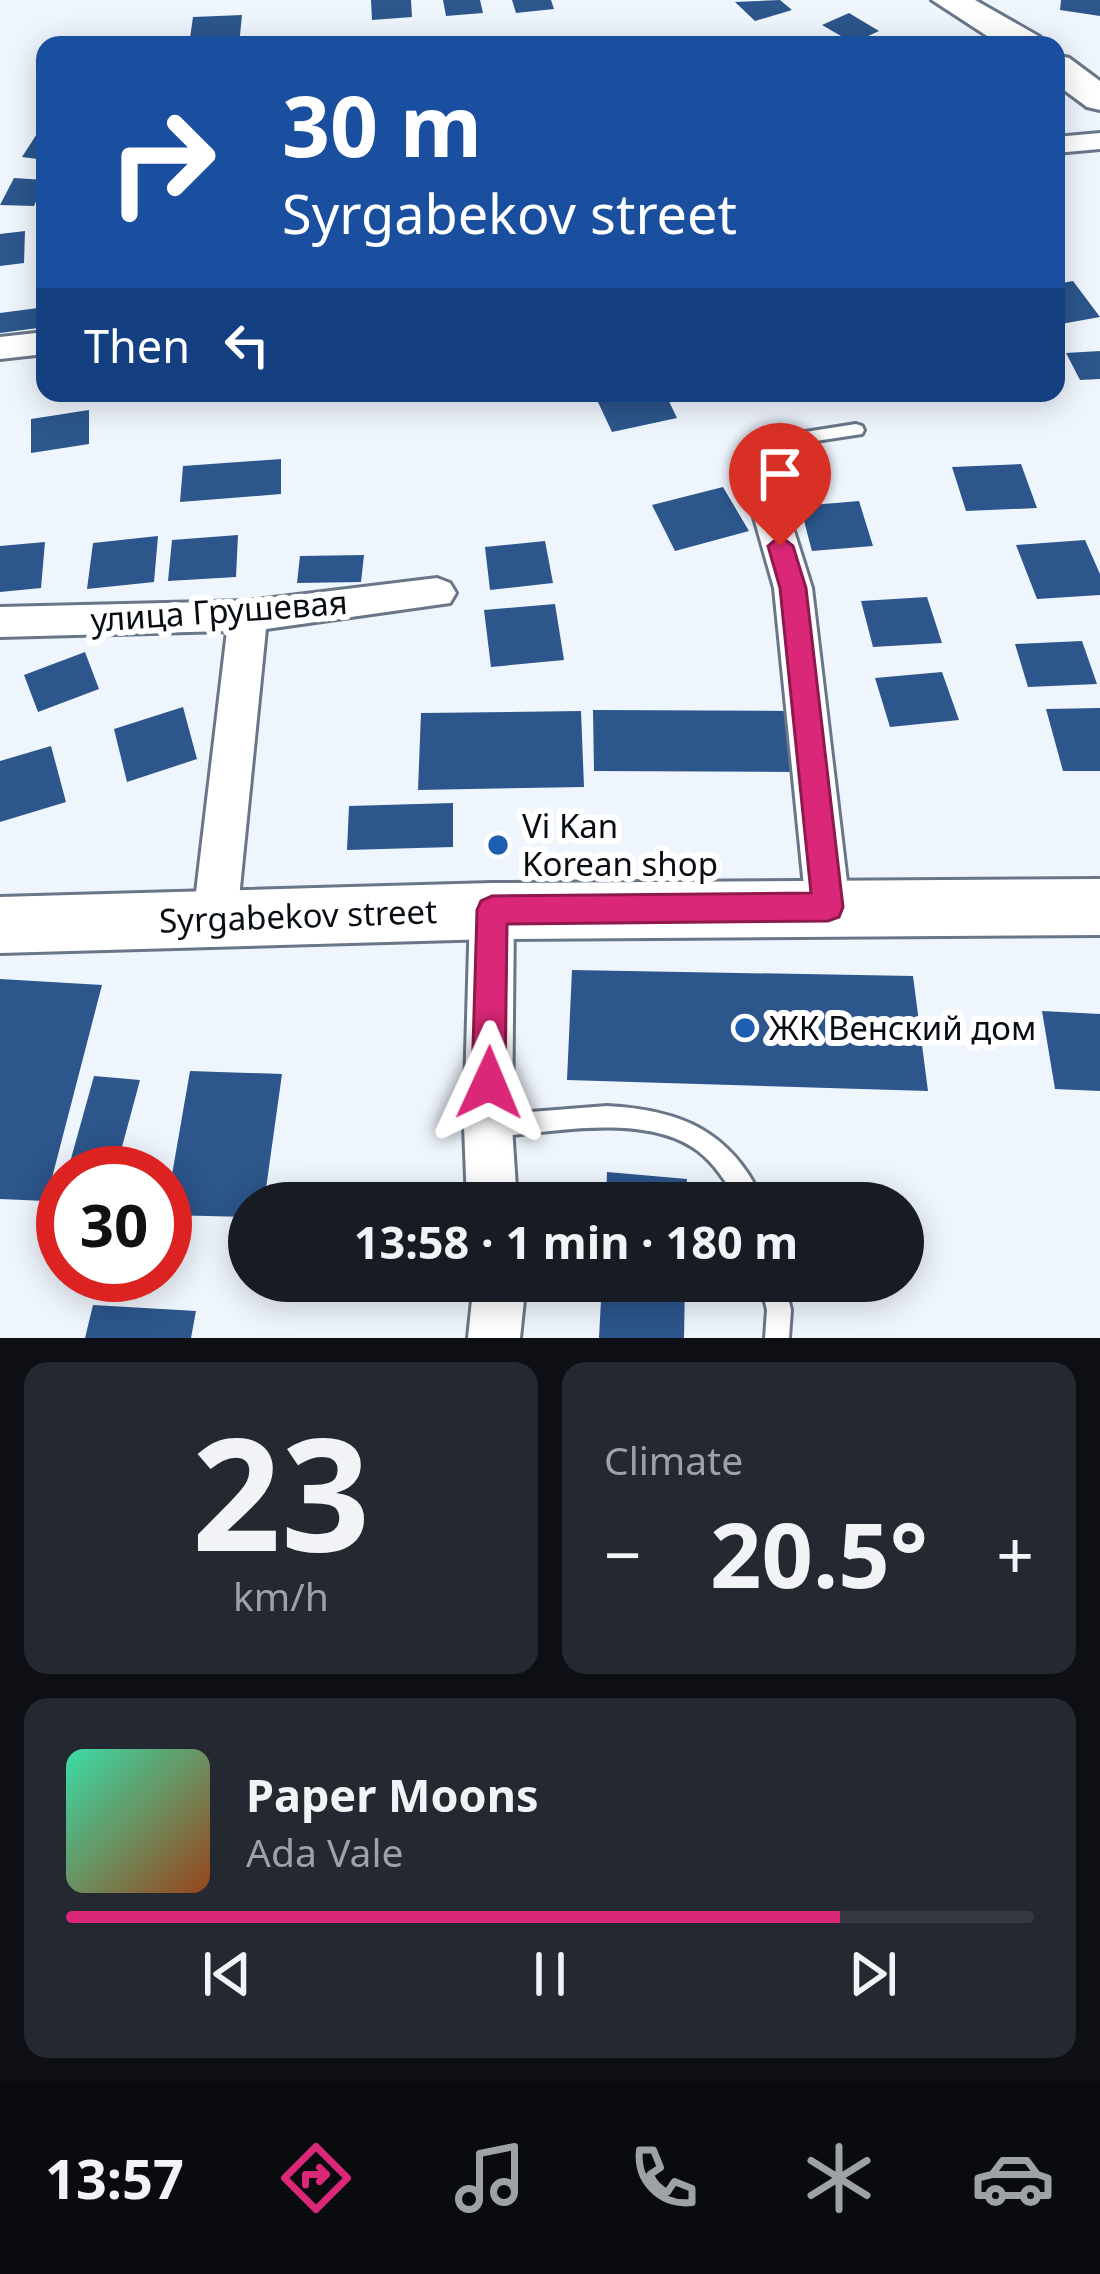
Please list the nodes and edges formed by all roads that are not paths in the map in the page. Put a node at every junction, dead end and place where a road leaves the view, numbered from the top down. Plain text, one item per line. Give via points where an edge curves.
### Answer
1 (950, 0) edge
2 (1012, 36) edge
3 (1065, 73) edge
4 (1100, 99) edge
5 (1100, 141) edge
6 (1065, 144) edge
7 (36, 344) edge
8 (0, 348) edge
9 (856, 430) dead end
10 (755, 461) joint
11 (437, 593) dead end
12 (248, 616) junction
13 (0, 622) edge
14 (828, 907) junction
15 (1100, 907) edge
16 (492, 910) junction
17 (215, 918) junction
18 (0, 925) edge
19 (488, 1126) junction
20 (492, 1182) edge
21 (743, 1182) edge
22 (498, 1302) edge
23 (777, 1302) edge
24 (494, 1338) edge
25 (777, 1338) edge

1 - 2 street
3 - 4 street
5 - 6 street
7 - 8 street
9 - 10 lane via 773,442
10 - 14 street via 793,588
11 - 12 street, улица Грушевая
12 - 13 street, улица Грушевая
12 - 17 street
14 - 15 street, Syrgabekov street
14 - 16 street, Syrgabekov street
16 - 17 street, Syrgabekov street
16 - 19 street
17 - 18 street, Syrgabekov street
19 - 20 street
19 - 21 lane via 633,1116 688,1129 736,1167
22 - 24 street
23 - 25 lane

